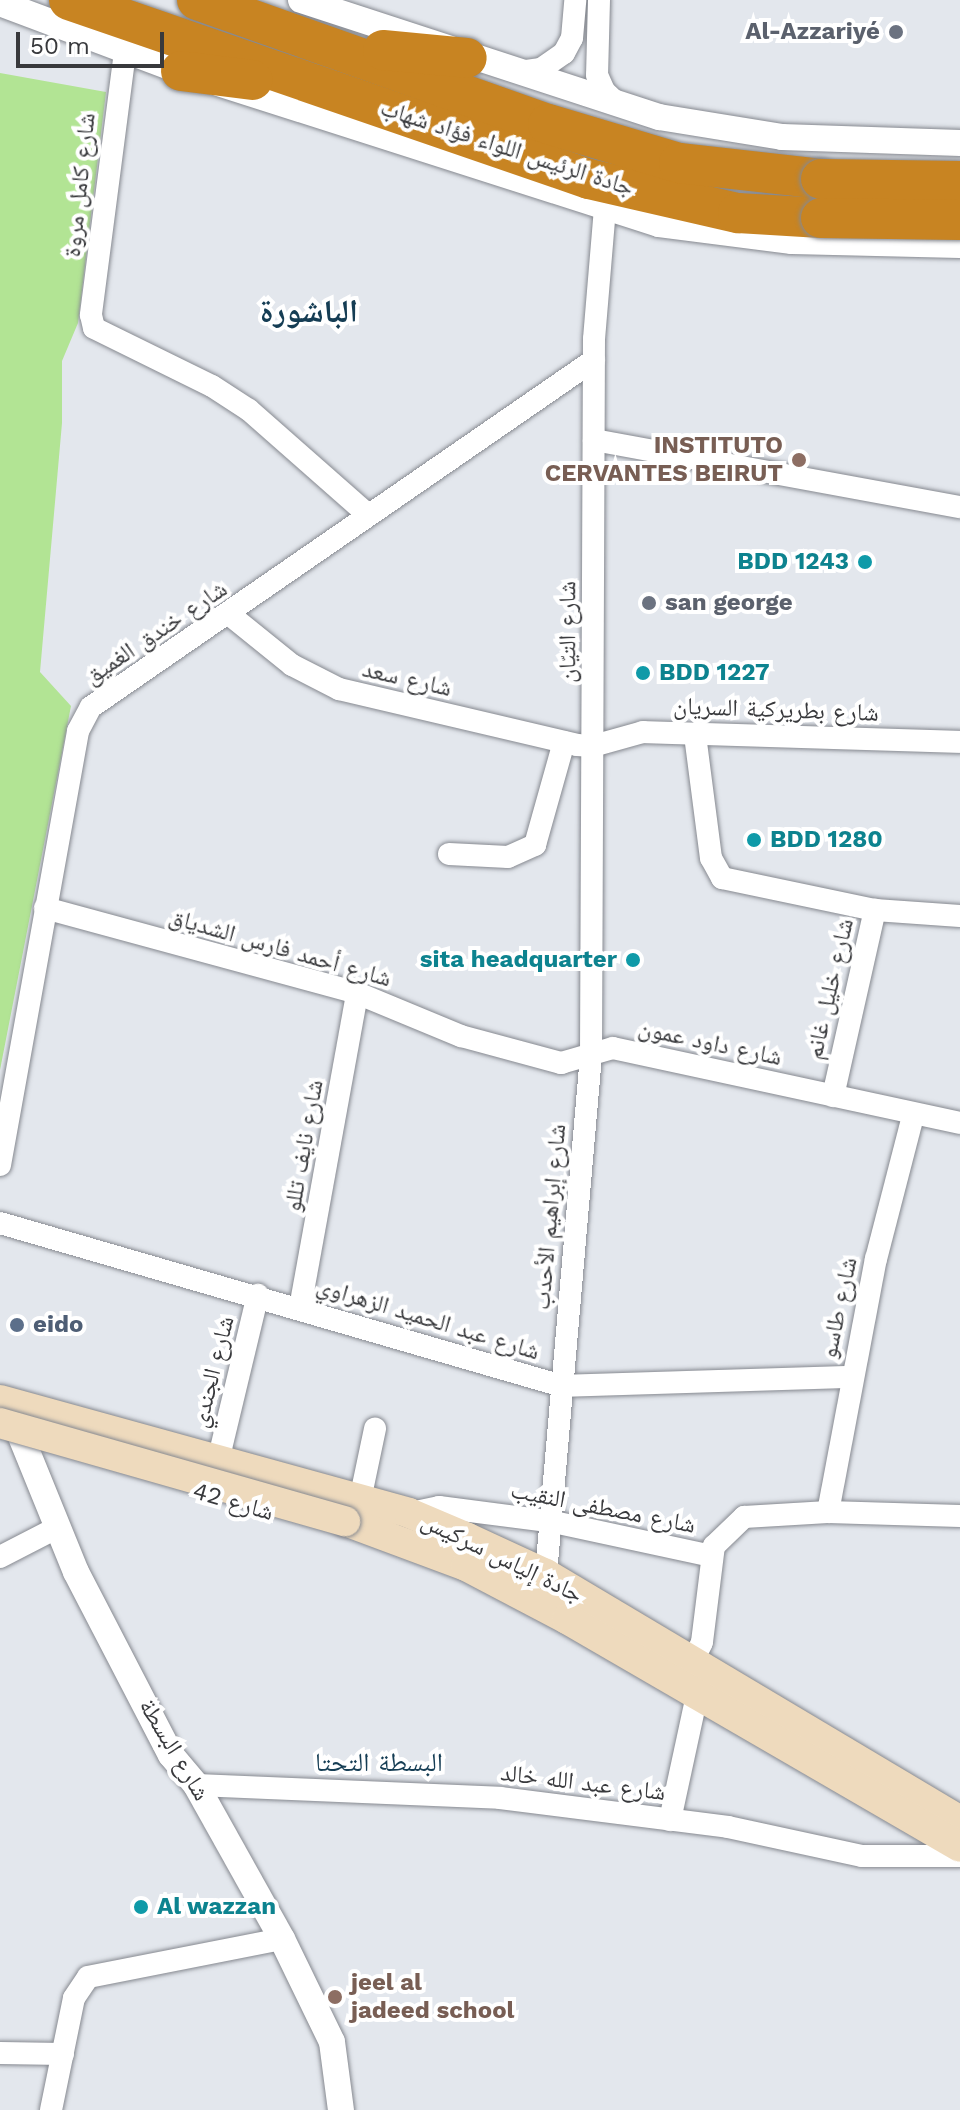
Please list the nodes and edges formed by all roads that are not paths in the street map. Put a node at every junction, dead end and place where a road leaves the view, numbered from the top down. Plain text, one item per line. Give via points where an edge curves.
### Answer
1 (69, 0) edge
2 (197, 0) edge
3 (251, 0) edge
4 (301, 0) edge
5 (575, 0) edge
6 (599, 0) edge
7 (0, 3) edge
8 (323, 45) junction
9 (125, 52) junction
10 (183, 55) junction
11 (467, 58) junction
12 (508, 72) junction
13 (334, 90) junction
14 (622, 107) junction
15 (541, 141) junction
16 (882, 143) junction
17 (960, 143) edge
18 (460, 159) junction
19 (960, 181) edge
20 (605, 209) junction
21 (960, 220) edge
22 (878, 244) junction
23 (960, 245) edge
24 (594, 350) junction
25 (594, 440) junction
26 (960, 507) edge
27 (367, 514) junction
28 (230, 615) junction
29 (695, 735) junction
30 (564, 742) junction
31 (960, 742) edge
32 (593, 746) junction
33 (449, 854) dead end
34 (45, 908) junction
35 (875, 910) junction
36 (960, 916) edge
37 (357, 993) junction
38 (591, 1055) junction
39 (833, 1096) junction
40 (913, 1116) junction
41 (960, 1123) edge
42 (0, 1165) edge
43 (0, 1223) edge
44 (258, 1295) junction
45 (300, 1308) junction
46 (851, 1377) junction
47 (562, 1386) junction
48 (1, 1404) edge
49 (375, 1429) dead end
50 (13, 1441) edge
51 (218, 1461) junction
52 (828, 1512) junction
53 (409, 1513) junction
54 (960, 1516) edge
55 (358, 1517) junction
56 (554, 1522) junction
57 (58, 1527) junction
58 (711, 1556) junction
59 (0, 1557) edge
60 (466, 1566) junction
61 (546, 1574) junction
62 (692, 1662) junction
63 (697, 1695) junction
64 (196, 1785) junction
65 (670, 1820) junction
66 (960, 1821) edge
67 (960, 1847) edge
68 (960, 1856) edge
69 (282, 1939) junction
70 (0, 2053) edge
71 (63, 2054) junction
72 (51, 2110) edge
73 (341, 2110) edge

1 - 10 highway, جادة الرئيس اللواء فؤاد شهاب
2 - 8 highway, جادة الرئيس اللواء فؤاد شهاب
3 - 8 highway
4 - 11 street
5 - 12 street via 572,38 559,60 541,69
6 - 14 street via 597,75 607,96
7 - 9 street
8 - 11 highway
8 - 15 highway, جادة الرئيس اللواء فؤاد شهاب
9 - 10 street
9 - 27 street, شارع كامل مروة via 92,324 118,344 212,386 249,410
10 - 13 highway, جادة الرئيس اللواء فؤاد شهاب
10 - 18 street
11 - 12 street
12 - 14 street
13 - 15 highway, جادة الرئيس اللواء فؤاد شهاب
13 - 18 highway
14 - 16 street via 743,132
15 - 19 highway, جادة الرئيس اللواء فؤاد شهاب, bridge via 821,179
15 - 21 highway, جادة الرئيس اللواء فؤاد شهاب, bridge via 669,201 738,213
16 - 17 street
16 - 22 street via 906,167 913,199 906,223
18 - 20 street
20 - 22 street via 718,235
20 - 24 street, شارع التيّان
22 - 23 street
24 - 25 street, شارع التيّان
24 - 27 street, شارع خندق الغميق
25 - 26 street
25 - 32 street, شارع التيّان
27 - 28 street, شارع خندق الغميق
28 - 30 street, شارع سعد via 283,659 339,689
28 - 34 street, شارع خندق الغميق via 110,692 83,718
29 - 31 street, شارع بطريركية السريان
29 - 32 street, شارع بطريركية السريان via 643,732
29 - 35 street, شارع خليل غانم via 711,858 722,878
30 - 32 street, شارع سعد
30 - 33 street via 535,845 508,857
32 - 38 street, شارع التيّان
34 - 37 street, شارع أحمد فارس الشدياق
34 - 42 street, شارع خندق الغميق
35 - 36 street
35 - 39 street, شارع خليل غانم
37 - 38 street, شارع أحمد فارس الشدياق via 461,1036 561,1063
37 - 45 street, شارع نايف تللو
38 - 39 street, شارع داود عمون via 613,1048
38 - 47 street, شارع إبراهيم الأحدب
39 - 40 street, شارع داود عمون
40 - 41 street, شارع داود عمون
40 - 46 street, شارع طاسو
43 - 44 street, شارع عبد الحميد الزهراوي via 128,1263
44 - 45 street, شارع عبد الحميد الزهراوي
44 - 51 street, شارع الجندي
45 - 47 street, شارع عبد الحميد الزهراوي
46 - 47 street, شارع عبد الحميد الزهراوي
46 - 52 street, شارع طاسو
47 - 56 street, شارع إبراهيم الأحدب
48 - 50 street, شارع البسطة
48 - 51 main road, جادة إلياس سركيس
48 - 55 main road, جادة إلياس سركيس, bridge
49 - 55 street
50 - 57 street, شارع البسطة
50 - 60 main road, شارع 42 via 438,1564
51 - 55 main road, جادة إلياس سركيس
52 - 54 street, شارع مصطفى النقيب
52 - 58 street, شارع مصطفى النقيب via 744,1517 722,1534
53 - 55 main road, جادة إلياس سركيس
53 - 56 street, شارع مصطفى النقيب via 439,1507
53 - 61 main road, جادة إلياس سركيس
55 - 60 main road, جادة إلياس سركيس
56 - 58 street, شارع مصطفى النقيب
56 - 61 street, شارع إبراهيم الأحدب
57 - 59 street
57 - 64 street, شارع البسطة via 171,1755
58 - 62 street via 702,1642
60 - 63 main road, جادة إلياس سركيس
61 - 62 main road, جادة إلياس سركيس
62 - 66 main road, جادة إلياس سركيس
63 - 65 street
63 - 67 main road, جادة إلياس سركيس
64 - 65 street, شارع عبد الله خالد via 500,1798
64 - 69 street, شارع البسطة
65 - 68 street, شارع عبد الله خالد via 862,1856
69 - 71 street via 88,1977 74,1998
69 - 73 street, شارع البسطة via 332,2042
70 - 71 street
71 - 72 street

